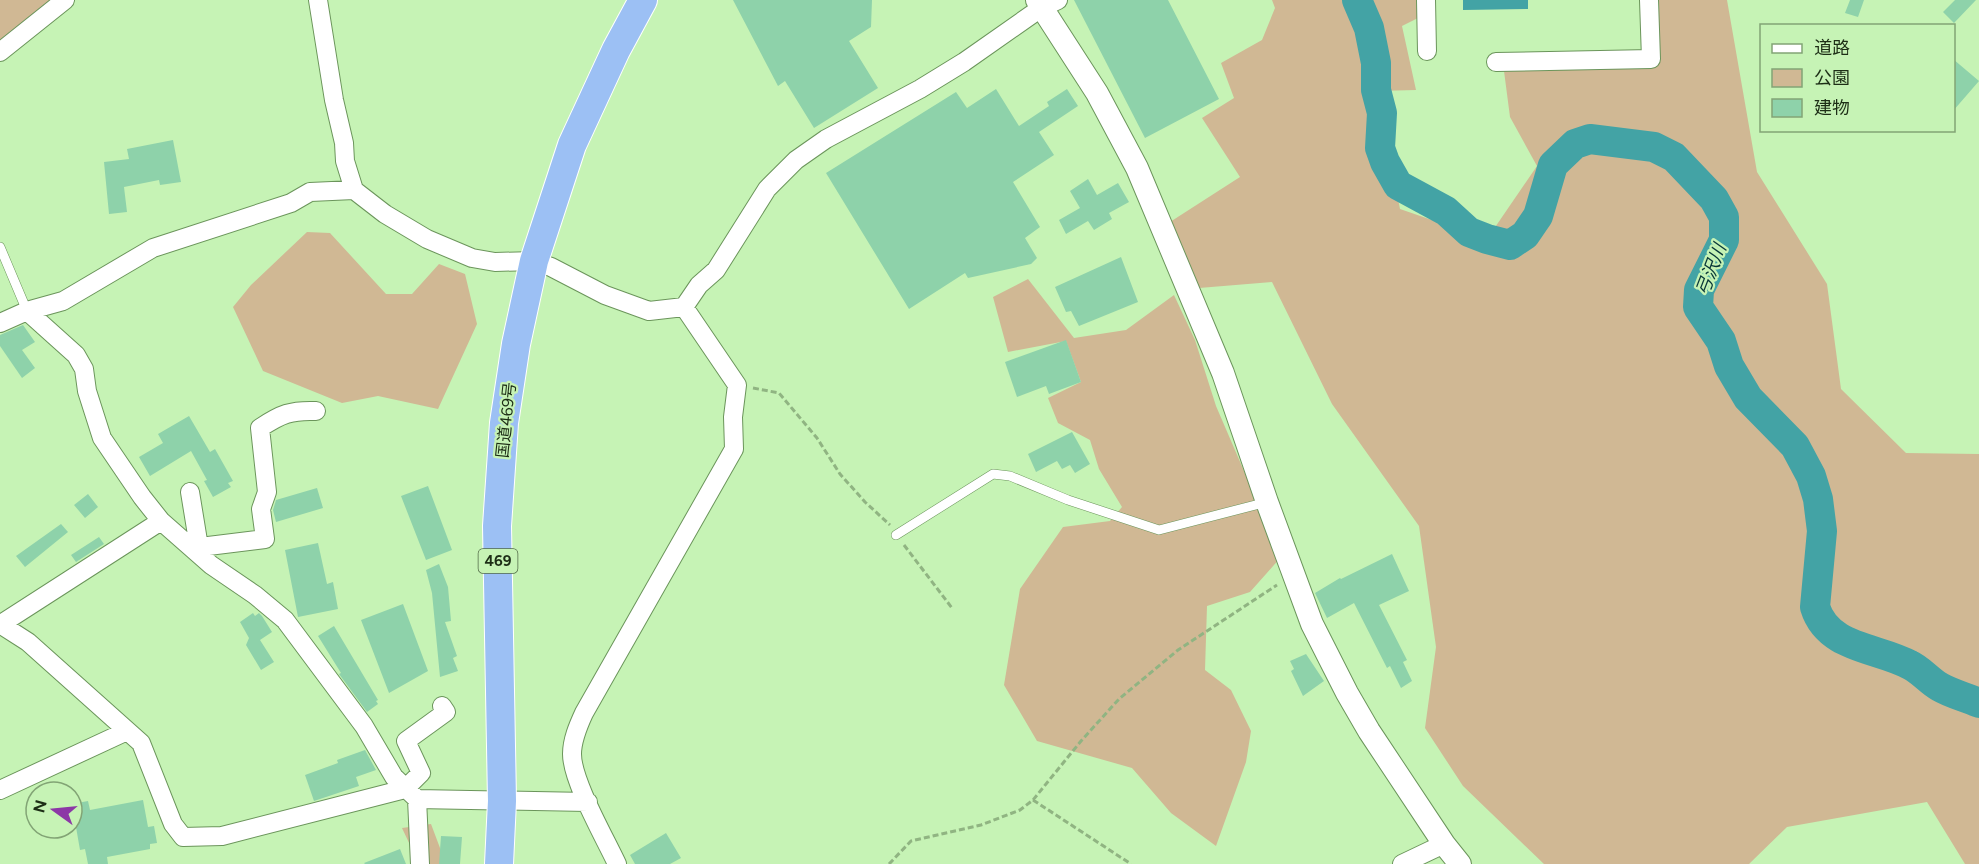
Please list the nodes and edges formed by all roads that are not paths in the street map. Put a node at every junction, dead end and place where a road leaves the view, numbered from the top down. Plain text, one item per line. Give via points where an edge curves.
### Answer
1 (65, 0) edge
2 (318, 0) edge
3 (643, 0) edge
4 (1426, 0) edge
5 (1649, 0) edge
6 (1045, 3) edge
7 (1427, 51) dead end
8 (0, 52) edge
9 (1496, 62) dead end
10 (354, 190) junction
11 (0, 247) edge
12 (534, 261) junction
13 (684, 307) junction
14 (27, 311) junction
15 (0, 323) edge
16 (316, 411) dead end
17 (190, 492) dead end
18 (1267, 502) junction
19 (161, 521) junction
20 (896, 535) road end
21 (196, 548) junction
22 (1, 624) edge
23 (442, 706) dead end
24 (127, 731) junction
25 (0, 790) edge
26 (411, 794) junction
27 (502, 801) junction
28 (588, 802) junction
29 (1444, 844) junction
30 (420, 864) edge
31 (499, 864) edge
32 (617, 864) edge
33 (1402, 864) edge
34 (1460, 864) edge

1 - 8 street
2 - 10 street via 345,161
3 - 12 highway, 国道469号 / 469 via 572,145
4 - 7 street
5 - 9 street via 1650,59
6 - 13 street via 964,62 826,139 796,160 767,189 716,270 699,285
6 - 18 street via 1137,168 1223,373
10 - 12 street via 427,239 472,258
10 - 14 street via 310,192 291,203 153,248 63,301
11 - 14 lane
12 - 13 street via 649,311
12 - 27 highway, 国道469号 / 469 via 504,423 497,526
13 - 28 street via 737,385 734,449 575,734 575,774
14 - 15 street
14 - 19 street via 76,355 84,369 102,438
16 - 21 street via 295,410 260,428 267,492 261,509 265,539
17 - 21 street
18 - 20 lane via 1160,530 1010,476 993,474
18 - 29 street via 1312,624 1347,693
19 - 21 street
19 - 22 street
21 - 26 street via 211,565 285,620 364,726 394,777
22 - 24 street via 28,642
23 - 26 street via 446,712 406,741 421,773
24 - 25 street
24 - 26 street via 141,743 173,824 183,837 222,836
26 - 27 street
26 - 30 street
27 - 28 street
27 - 31 highway, 国道469号 / 469
28 - 32 street
29 - 33 street
29 - 34 street

